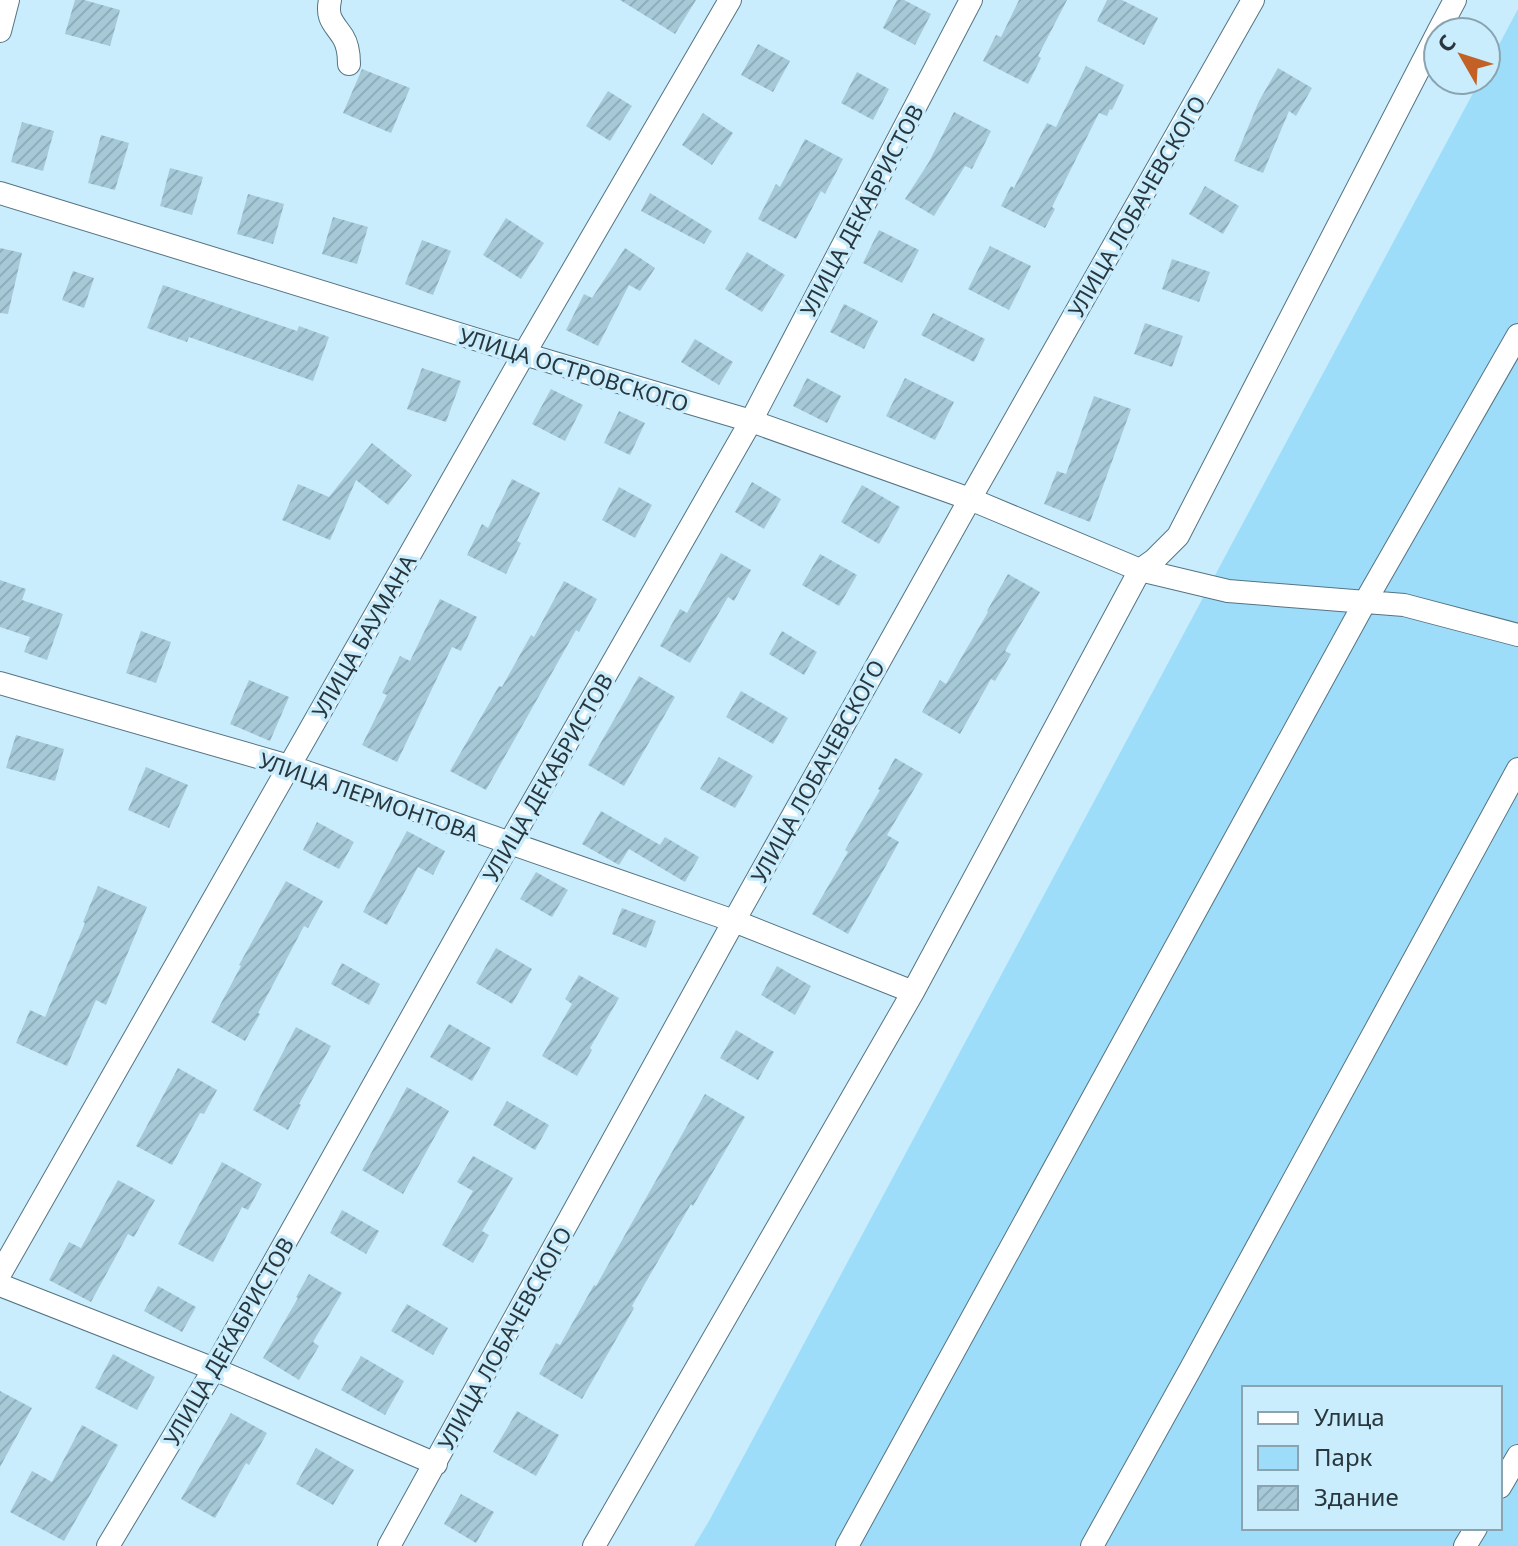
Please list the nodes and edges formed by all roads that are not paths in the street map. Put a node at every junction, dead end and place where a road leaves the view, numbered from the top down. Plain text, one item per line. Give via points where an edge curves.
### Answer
1 (8, 0) edge
2 (330, 0) edge
3 (730, 0) edge
4 (971, 0) edge
5 (1253, 0) edge
6 (0, 31) edge
7 (1422, 63) edge
8 (349, 64) dead end
9 (0, 193) edge
10 (1518, 335) edge
11 (524, 354) junction
12 (751, 421) junction
13 (970, 499) junction
14 (1140, 570) junction
15 (1365, 602) junction
16 (1518, 635) edge
17 (0, 683) edge
18 (289, 766) junction
19 (1518, 769) edge
20 (509, 844) junction
21 (734, 921) junction
22 (913, 992) junction
23 (0, 1274) edge
24 (0, 1285) edge
25 (214, 1369) junction
26 (1518, 1456) edge
27 (436, 1464) junction
28 (1502, 1484) edge
29 (108, 1546) edge
30 (389, 1546) edge
31 (594, 1546) edge
32 (847, 1546) edge
33 (1092, 1546) edge

1 - 6 street
2 - 8 street via 330,16 343,37
3 - 11 street, УЛИЦА БАУМАНА
4 - 12 street, УЛИЦА ДЕКАБРИСТОВ
5 - 13 street, УЛИЦА ЛОБАЧЕВСКОГО
7 - 14 street via 1178,536
9 - 11 street, УЛИЦА ОСТРОВСКОГО
10 - 15 street
11 - 12 street, УЛИЦА ОСТРОВСКОГО
11 - 18 street, УЛИЦА БАУМАНА
12 - 13 street, УЛИЦА ОСТРОВСКОГО
12 - 20 street, УЛИЦА ДЕКАБРИСТОВ
13 - 14 street, УЛИЦА ОСТРОВСКОГО
13 - 21 street, УЛИЦА ЛОБАЧЕВСКОГО
14 - 15 street, УЛИЦА ОСТРОВСКОГО via 1228,591
14 - 22 street
15 - 16 street, УЛИЦА ОСТРОВСКОГО via 1404,605
15 - 32 street
17 - 18 street, УЛИЦА ЛЕРМОНТОВА
18 - 20 street, УЛИЦА ЛЕРМОНТОВА
18 - 23 street, УЛИЦА БАУМАНА
19 - 33 street
20 - 21 street, УЛИЦА ЛЕРМОНТОВА
20 - 25 street, УЛИЦА ДЕКАБРИСТОВ
21 - 22 street, УЛИЦА ЛЕРМОНТОВА
21 - 27 street, УЛИЦА ЛОБАЧЕВСКОГО
22 - 31 street
24 - 25 street
25 - 27 street
25 - 29 street, УЛИЦА ДЕКАБРИСТОВ
26 - 28 street
27 - 30 street, УЛИЦА ЛОБАЧЕВСКОГО

